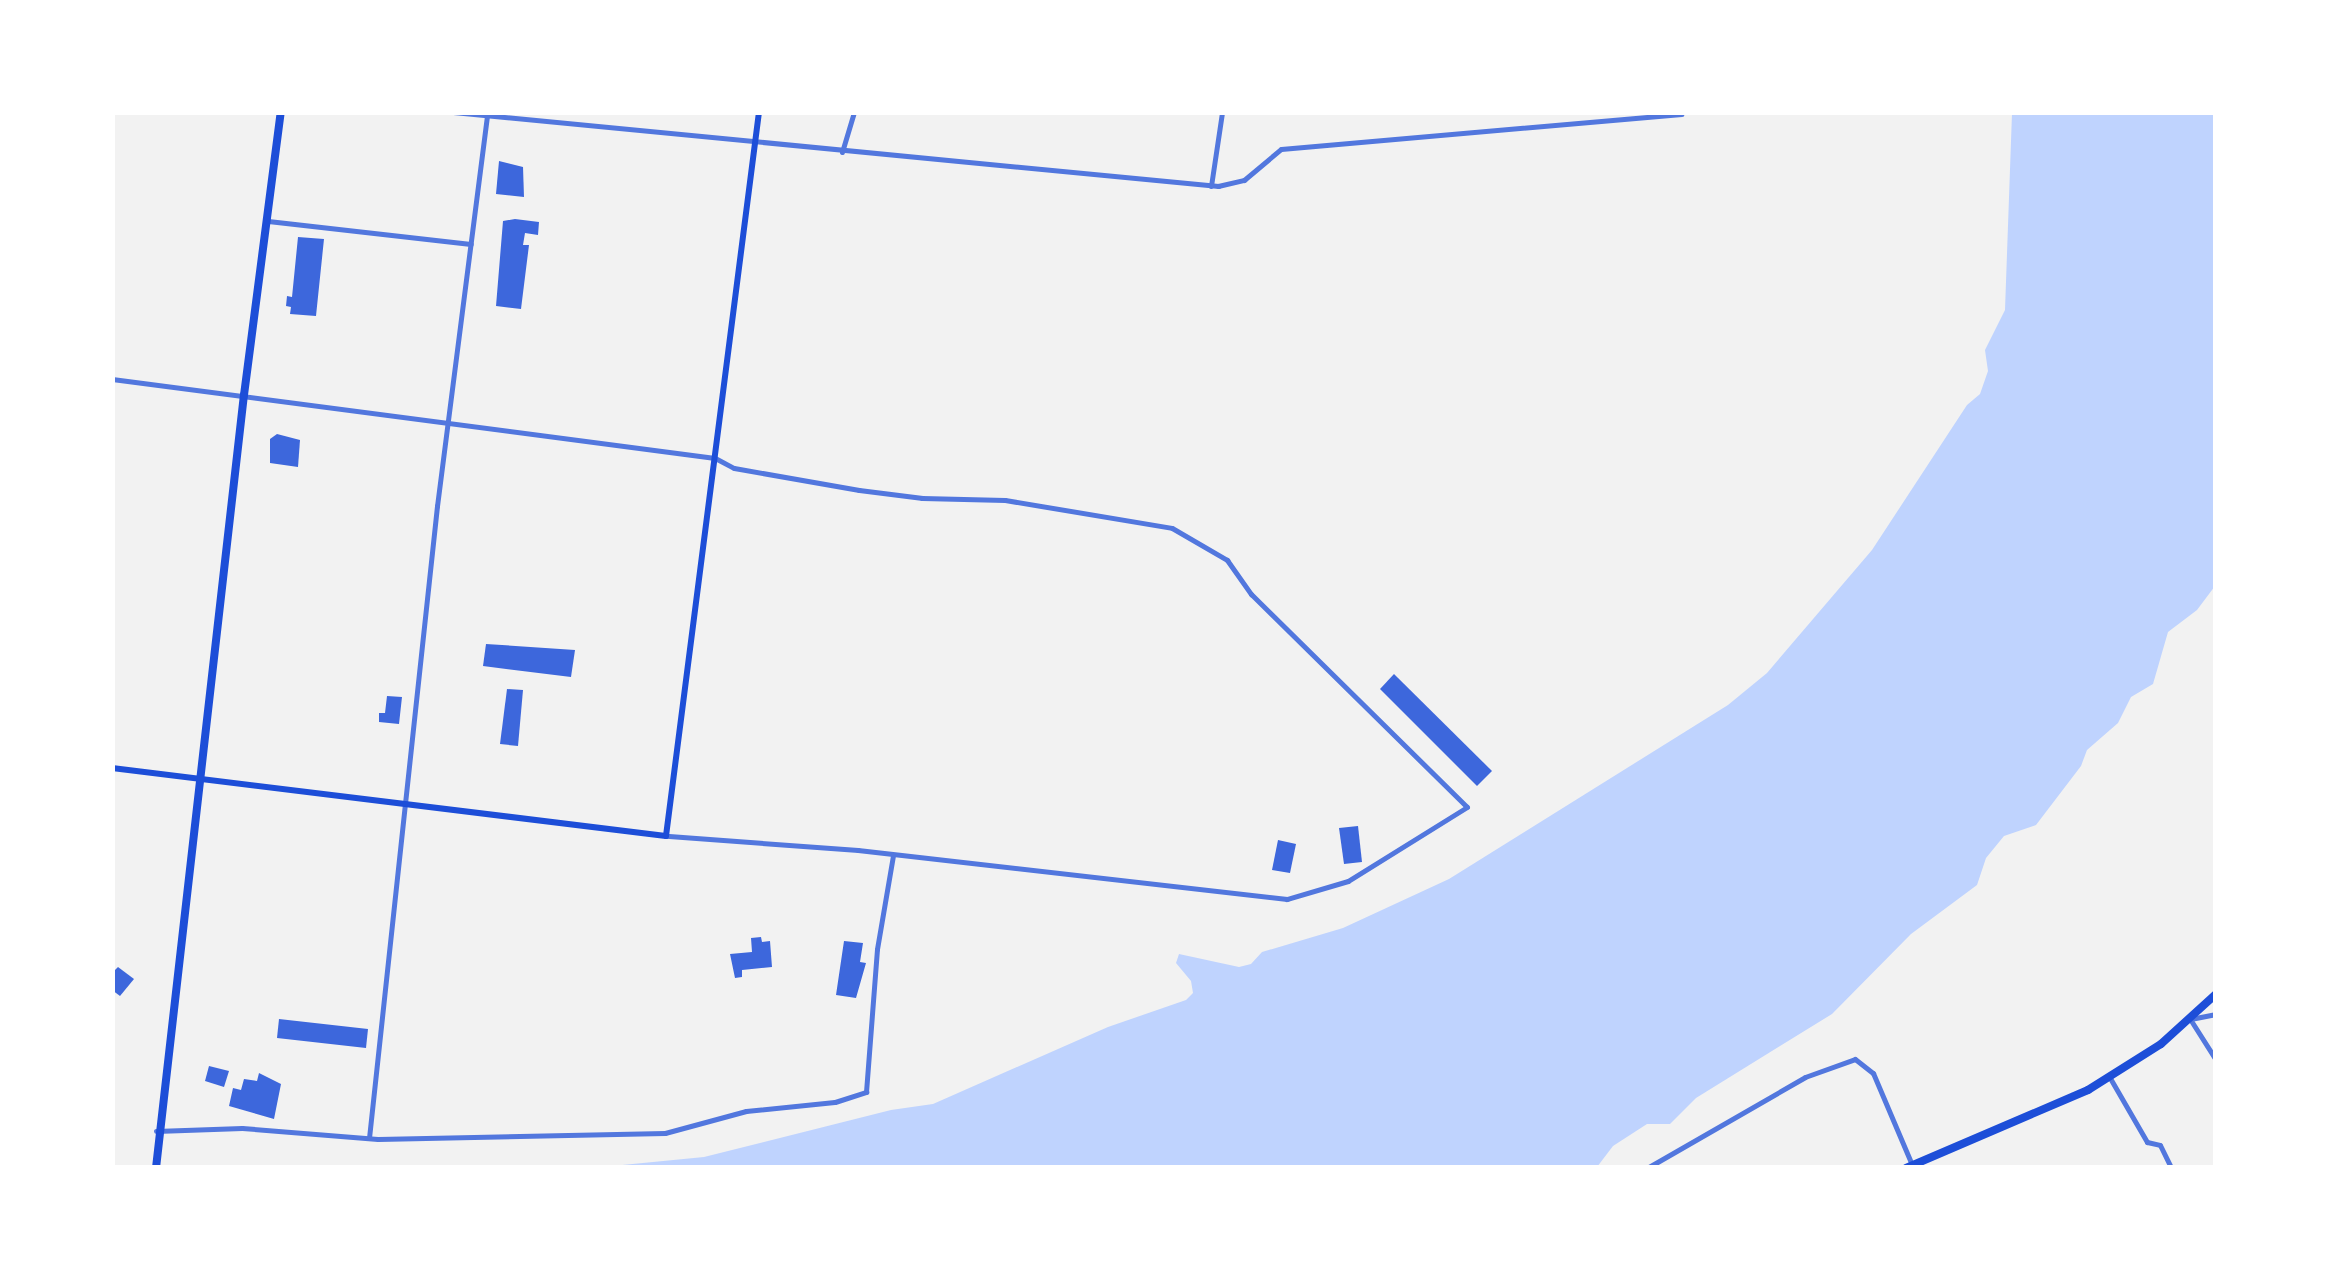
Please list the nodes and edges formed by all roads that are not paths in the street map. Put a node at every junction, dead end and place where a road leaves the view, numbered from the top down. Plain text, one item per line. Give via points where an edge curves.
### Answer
1 (282, 112) edge
2 (759, 112) edge
3 (854, 112) edge
4 (1222, 112) edge
5 (454, 113) edge
6 (1682, 114) edge
7 (487, 116) junction
8 (755, 145) junction
9 (842, 152) junction
10 (1212, 186) junction
11 (268, 221) junction
12 (471, 244) junction
13 (112, 379) edge
14 (244, 396) junction
15 (448, 423) junction
16 (716, 458) junction
17 (112, 768) edge
18 (200, 778) junction
19 (406, 804) junction
20 (666, 836) junction
21 (893, 854) junction
22 (2216, 994) edge
23 (2216, 1014) edge
24 (2190, 1019) junction
25 (2216, 1060) edge
26 (2110, 1078) junction
27 (156, 1131) dead end
28 (369, 1138) junction
29 (1910, 1167) edge
30 (156, 1168) edge
31 (1647, 1168) edge
32 (2170, 1168) edge

1 - 11 main road
2 - 8 main road
3 - 9 street
4 - 10 street
5 - 7 street
6 - 10 street via 1280,149 1244,180
7 - 8 street
7 - 12 street
8 - 9 street
8 - 16 main road
9 - 10 street
11 - 12 street
11 - 14 main road
12 - 15 street
13 - 14 street
14 - 15 street
14 - 18 main road
15 - 16 street
15 - 19 street
16 - 20 main road
16 - 21 street via 734,468 859,490 1005,500 1172,528 1201,541 1467,807 1348,881 1300,898
17 - 18 main road
18 - 19 main road
18 - 30 main road
19 - 20 main road
19 - 28 street
20 - 21 street
21 - 28 street via 877,949 866,1092 665,1132
22 - 24 main road
23 - 24 street
24 - 25 street
24 - 26 main road
26 - 29 main road
26 - 32 street
27 - 28 street via 242,1128
29 - 31 street via 1873,1074 1856,1059 1805,1077

